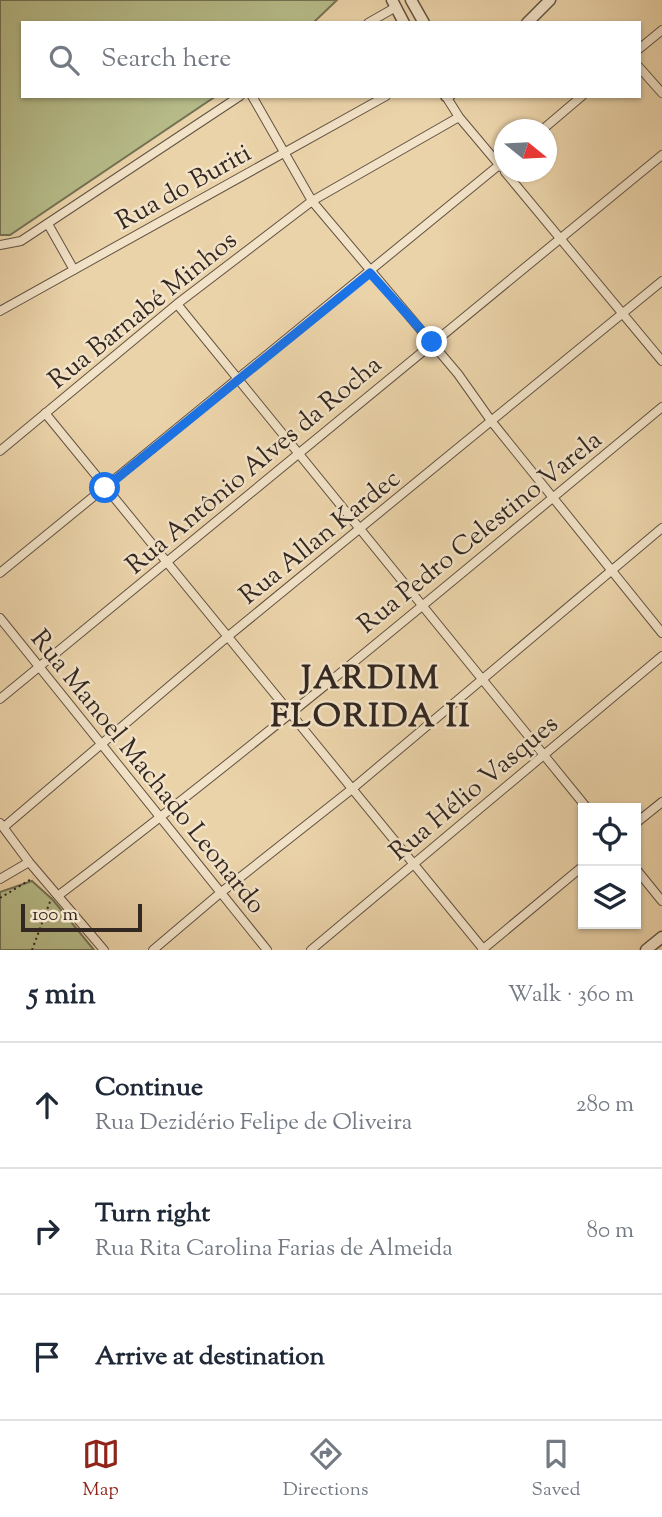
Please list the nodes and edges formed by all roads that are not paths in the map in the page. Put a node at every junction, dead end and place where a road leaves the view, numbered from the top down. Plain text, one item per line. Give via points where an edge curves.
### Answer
1 (411, 0) edge
2 (550, 0) edge
3 (394, 4) edge
4 (371, 21) edge
5 (403, 21) edge
6 (423, 21) edge
7 (529, 21) edge
8 (662, 30) edge
9 (641, 47) edge
10 (641, 69) edge
11 (662, 93) edge
12 (237, 98) edge
13 (253, 98) edge
14 (382, 98) edge
15 (449, 98) edge
16 (580, 98) edge
17 (459, 117) junction
18 (555, 119) edge
19 (282, 154) junction
20 (662, 155) edge
21 (494, 157) edge
22 (494, 174) edge
23 (515, 182) edge
24 (312, 201) junction
25 (48, 224) junction
26 (561, 238) junction
27 (0, 245) edge
28 (74, 270) junction
29 (370, 273) junction
30 (662, 281) edge
31 (177, 304) junction
32 (0, 311) edge
33 (623, 314) junction
34 (432, 342) junction
35 (662, 361) edge
36 (237, 380) junction
37 (662, 407) edge
38 (45, 413) junction
39 (492, 422) junction
40 (0, 451) edge
41 (297, 454) junction
42 (105, 488) junction
43 (552, 498) junction
44 (662, 528) edge
45 (361, 530) junction
46 (167, 564) junction
47 (613, 572) junction
48 (0, 573) edge
49 (423, 606) junction
50 (0, 618) edge
51 (662, 633) edge
52 (226, 638) junction
53 (662, 656) edge
54 (39, 666) junction
55 (483, 679) junction
56 (0, 699) edge
57 (288, 713) junction
58 (101, 744) junction
59 (544, 754) junction
60 (352, 789) junction
61 (662, 802) edge
62 (583, 803) edge
63 (161, 818) junction
64 (641, 819) edge
65 (2, 825) edge
66 (29, 862) junction
67 (415, 865) junction
68 (578, 870) edge
69 (641, 875) edge
70 (0, 879) edge
71 (57, 893) junction
72 (219, 894) junction
73 (662, 901) edge
74 (662, 937) edge
75 (104, 950) edge
76 (153, 950) edge
77 (267, 950) edge
78 (311, 950) edge
79 (483, 950) edge
80 (646, 950) edge

1 - 6 street
2 - 7 street
3 - 4 street
3 - 5 street
8 - 9 street
10 - 11 street
12 - 25 street
13 - 19 street
14 - 19 street, Rua do Buriti
15 - 17 street
16 - 18 street
17 - 21 street
17 - 24 street, Rua Barnabé Minhos
19 - 24 street
19 - 28 street, Rua do Buriti
20 - 26 street, Rua Antônio Alves da Rocha
22 - 29 street
23 - 26 street
24 - 29 street
24 - 31 street, Rua Barnabé Minhos
25 - 27 street via 22,241
25 - 28 street
26 - 33 street
26 - 34 street, Rua Antônio Alves da Rocha
28 - 32 street, Rua do Buriti
29 - 34 street
29 - 36 street
30 - 33 street, Rua Allan Kardec
31 - 36 street
31 - 38 street, Rua Barnabé Minhos
33 - 35 street
33 - 39 street, Rua Allan Kardec
34 - 39 street
34 - 41 street, Rua Antônio Alves da Rocha
36 - 41 street
36 - 42 street
37 - 43 street, Rua Pedro Celestino Varela
38 - 40 street, Rua Barnabé Minhos
38 - 42 street
39 - 43 street
39 - 45 street, Rua Allan Kardec
41 - 45 street
41 - 46 street, Rua Antônio Alves da Rocha
42 - 46 street
42 - 48 street
43 - 47 street
43 - 49 street, Rua Pedro Celestino Varela
44 - 47 street
45 - 49 street
45 - 52 street, Rua Allan Kardec
46 - 52 street
46 - 54 street, Rua Antônio Alves da Rocha
47 - 51 street
47 - 55 street
49 - 55 street
49 - 57 street, Rua Pedro Celestino Varela
50 - 54 street, Rua Manoel Machado Leonardo
52 - 57 street
52 - 58 street, Rua Allan Kardec
53 - 59 street, Rua Hélio Vasques
54 - 56 street, Rua Antônio Alves da Rocha
54 - 58 street, Rua Manoel Machado Leonardo
55 - 59 street
55 - 60 street
57 - 60 street
57 - 63 street, Rua Pedro Celestino Varela
58 - 63 street, Rua Manoel Machado Leonardo
58 - 65 street, Rua Allan Kardec
59 - 62 street
59 - 67 street, Rua Hélio Vasques
60 - 67 street
60 - 72 street
61 - 64 street
63 - 71 street, Rua Pedro Celestino Varela
63 - 72 street, Rua Manoel Machado Leonardo
65 - 66 street
66 - 70 street
66 - 71 street
67 - 78 street, Rua Hélio Vasques
67 - 79 street
68 - 79 street
69 - 73 street
71 - 75 street
72 - 76 street
72 - 77 street, Rua Manoel Machado Leonardo
74 - 80 street

